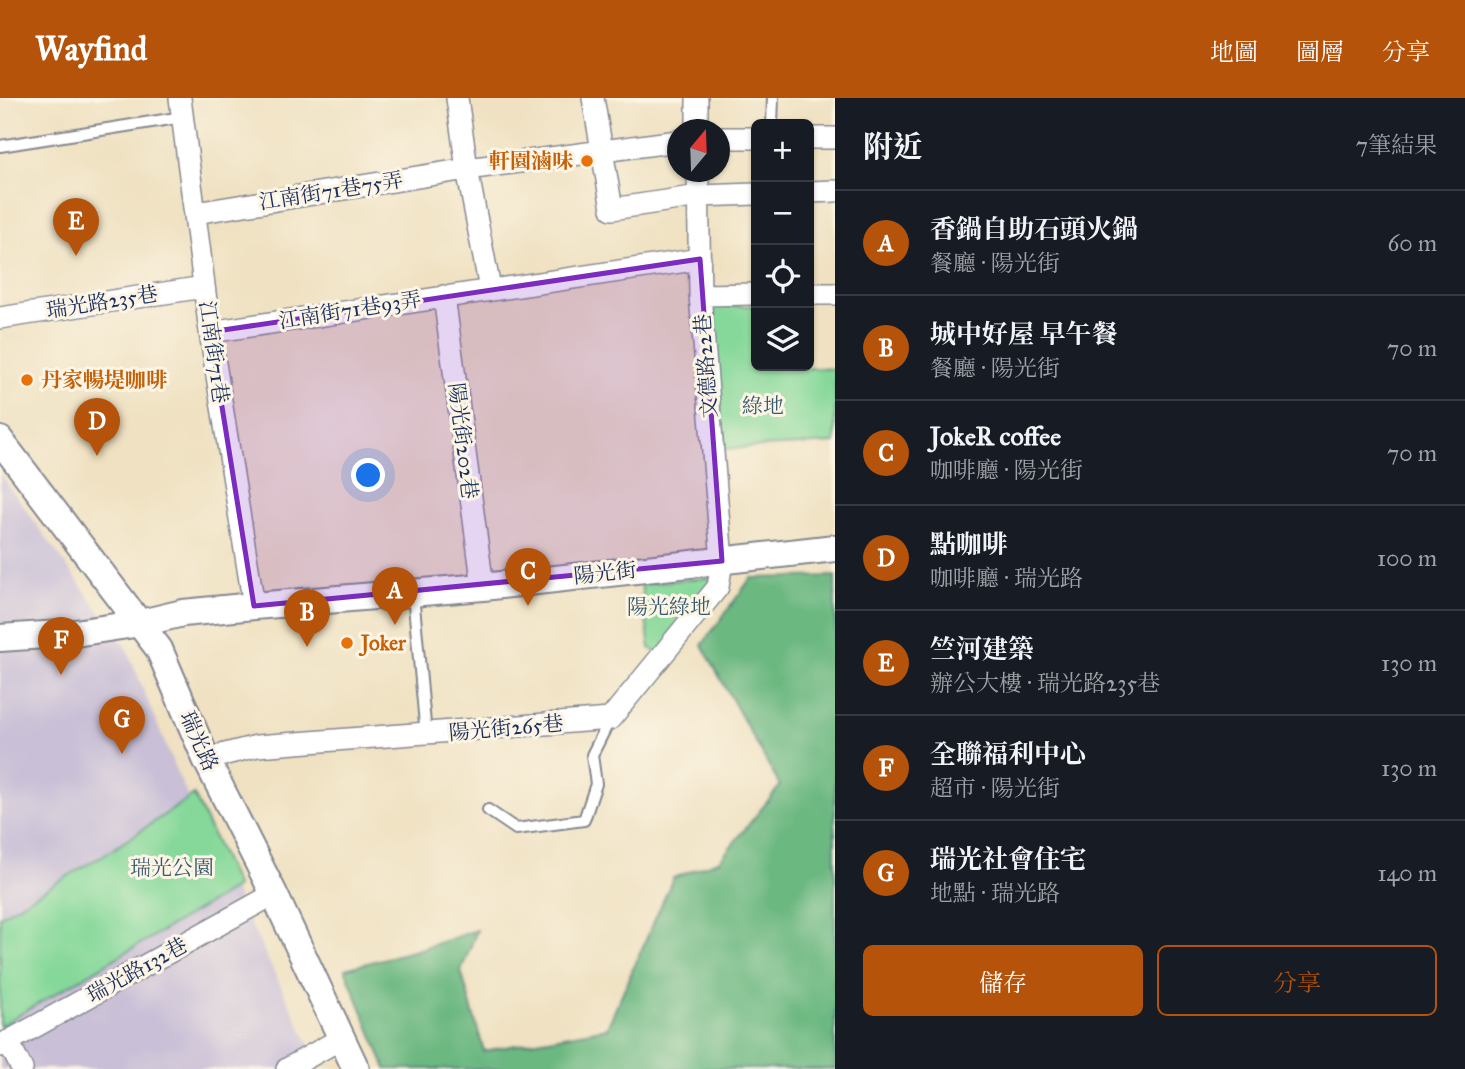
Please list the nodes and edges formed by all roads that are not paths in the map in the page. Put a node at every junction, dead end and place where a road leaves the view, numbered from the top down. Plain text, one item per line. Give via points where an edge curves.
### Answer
1 (457, 98) edge
2 (593, 98) edge
3 (697, 98) edge
4 (773, 98) edge
5 (182, 107) edge
6 (697, 119) edge
7 (772, 119) edge
8 (730, 138) edge
9 (751, 138) edge
10 (814, 138) edge
11 (835, 138) edge
12 (667, 142) edge
13 (0, 146) edge
14 (602, 151) junction
15 (467, 169) junction
16 (698, 182) edge
17 (835, 191) edge
18 (814, 192) edge
19 (751, 194) edge
20 (699, 196) junction
21 (195, 213) junction
22 (700, 259) junction
23 (204, 287) junction
24 (490, 289) junction
25 (814, 294) edge
26 (835, 294) edge
27 (700, 295) junction
28 (751, 295) edge
29 (444, 296) junction
30 (0, 318) edge
31 (210, 332) junction
32 (0, 440) edge
33 (835, 548) edge
34 (722, 561) junction
35 (483, 587) junction
36 (413, 591) junction
37 (254, 606) junction
38 (141, 623) junction
39 (0, 638) edge
40 (610, 719) junction
41 (426, 735) junction
42 (206, 759) junction
43 (488, 810) dead end
44 (274, 894) junction
45 (342, 1038) junction
46 (4, 1043) edge
47 (22, 1069) edge
48 (287, 1069) edge
49 (356, 1069) edge

1 - 15 street
2 - 14 street
3 - 6 street
4 - 7 lane
5 - 13 lane
5 - 21 street, 江南街71巷
8 - 9 street
10 - 11 street
12 - 14 street, 江南街71巷75弄
14 - 15 street, 江南街71巷75弄
14 - 20 street via 612,209
15 - 21 street, 江南街71巷75弄
15 - 24 street
16 - 20 street, 文德路22巷
17 - 18 street
19 - 20 street
20 - 22 street, 文德路22巷
21 - 23 street, 江南街71巷
22 - 24 street, 江南街71巷93弄
22 - 27 street, 文德路22巷
23 - 30 street, 瑞光路235巷
23 - 31 street, 江南街71巷
24 - 29 street, 江南街71巷93弄
25 - 26 street
27 - 28 street
27 - 34 street, 文德路22巷
29 - 31 street, 江南街71巷93弄
29 - 35 street, 陽光街202巷
31 - 37 street, 江南街71巷
32 - 38 street, 瑞光路
33 - 34 street, 陽光街
34 - 35 street, 陽光街
34 - 40 street via 718,587
35 - 36 street, 陽光街
36 - 37 street, 陽光街
36 - 41 lane
37 - 38 street, 陽光街
38 - 39 street, 陽光街
38 - 42 street, 瑞光路 via 159,649
40 - 41 street, 陽光街265巷
40 - 43 lane via 592,755 596,784 584,820 516,829
41 - 42 street, 陽光街265巷 via 257,746
42 - 44 street, 瑞光路
44 - 45 street, 瑞光路
44 - 46 street, 瑞光路132巷
45 - 48 street
45 - 49 street, 瑞光路
46 - 47 street

